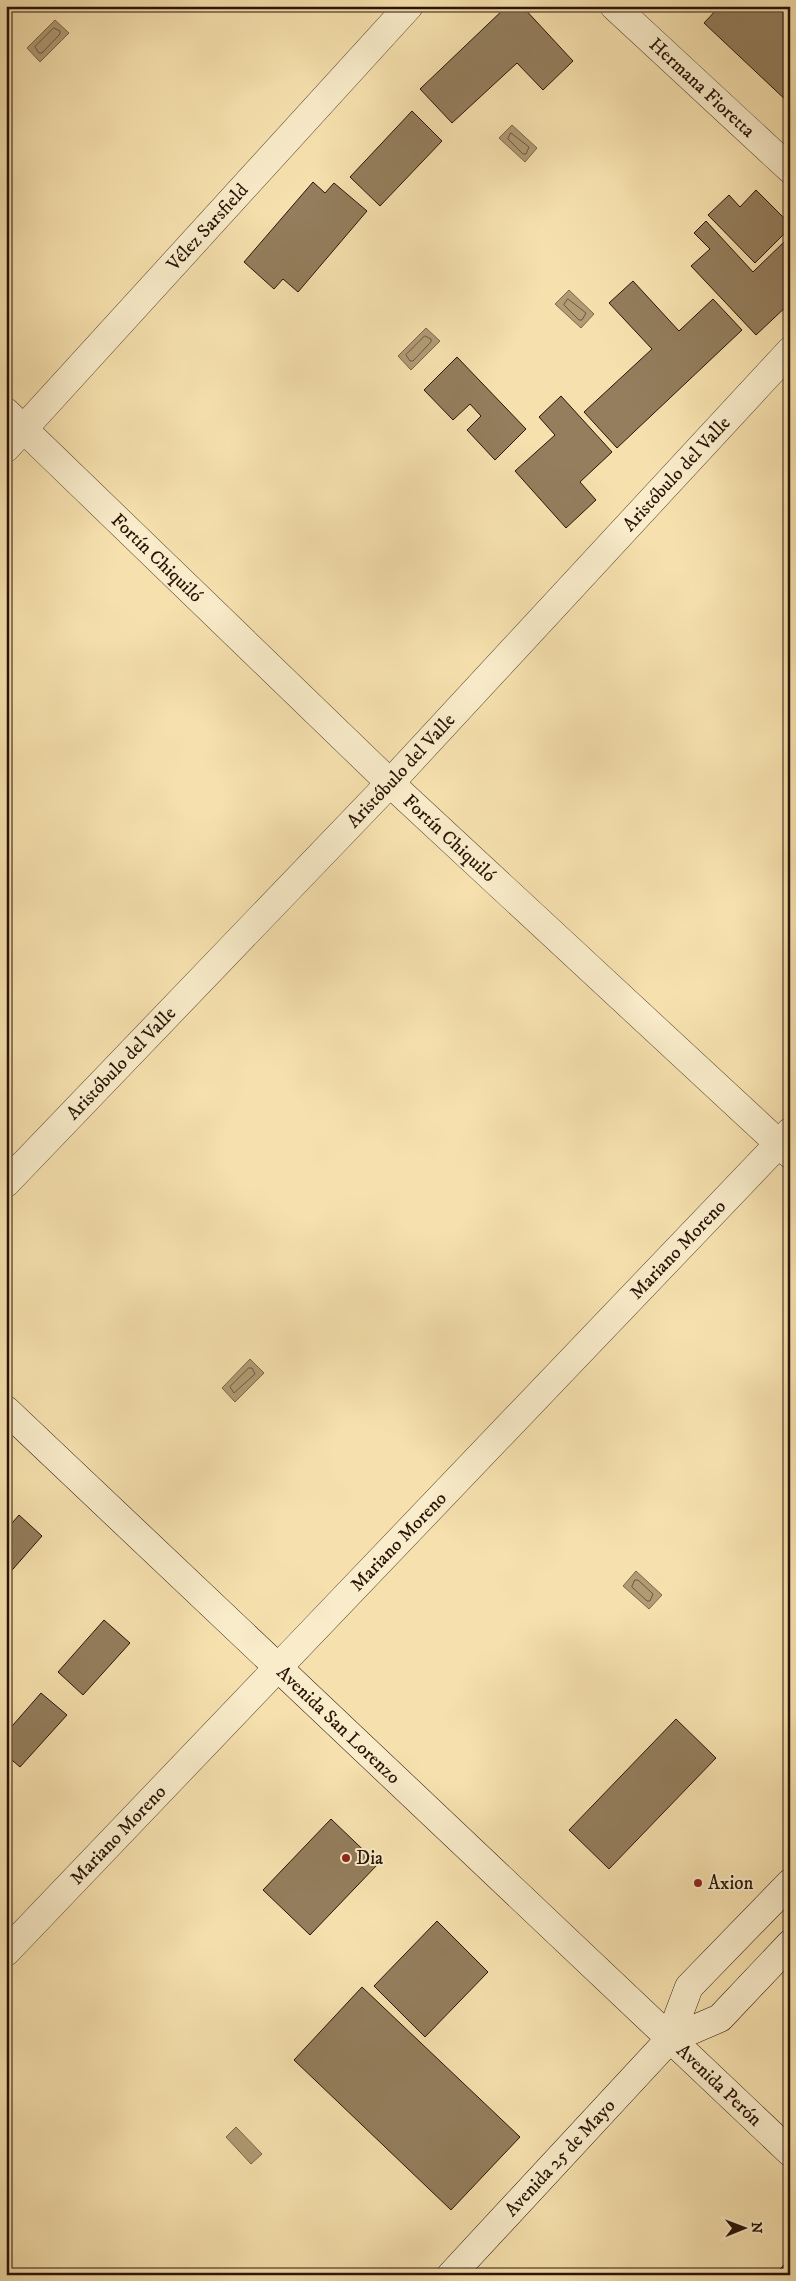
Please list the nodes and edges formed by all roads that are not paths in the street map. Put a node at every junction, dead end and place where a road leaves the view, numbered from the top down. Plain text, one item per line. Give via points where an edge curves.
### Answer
1 (409, 6) edge
2 (614, 6) edge
3 (790, 169) edge
4 (790, 351) edge
5 (16, 420) edge
6 (6, 448) edge
7 (390, 783) junction
8 (786, 1143) edge
9 (6, 1183) edge
10 (6, 1410) edge
11 (279, 1668) junction
12 (790, 1883) edge
13 (790, 1944) edge
14 (6, 1952) edge
15 (669, 2040) junction
16 (790, 2152) edge
17 (451, 2275) edge

1 - 5 street, Vélez Sarsfield
2 - 3 street, Hermana Fioretta
4 - 7 street, Aristóbulo del Valle
5 - 6 street, Vélez Sarsfield
5 - 7 street, Fortín Chiquiló
7 - 8 street, Fortín Chiquiló
7 - 9 street, Aristóbulo del Valle
8 - 11 street, Mariano Moreno
10 - 11 street, Avenida San Lorenzo
11 - 14 street, Mariano Moreno
11 - 15 street, Avenida San Lorenzo
12 - 15 street, Avenida 25 de Mayo via 689,1987
13 - 15 street, Avenida 25 de Mayo via 720,2018
15 - 16 street, Avenida Perón
15 - 17 street, Avenida 25 de Mayo

